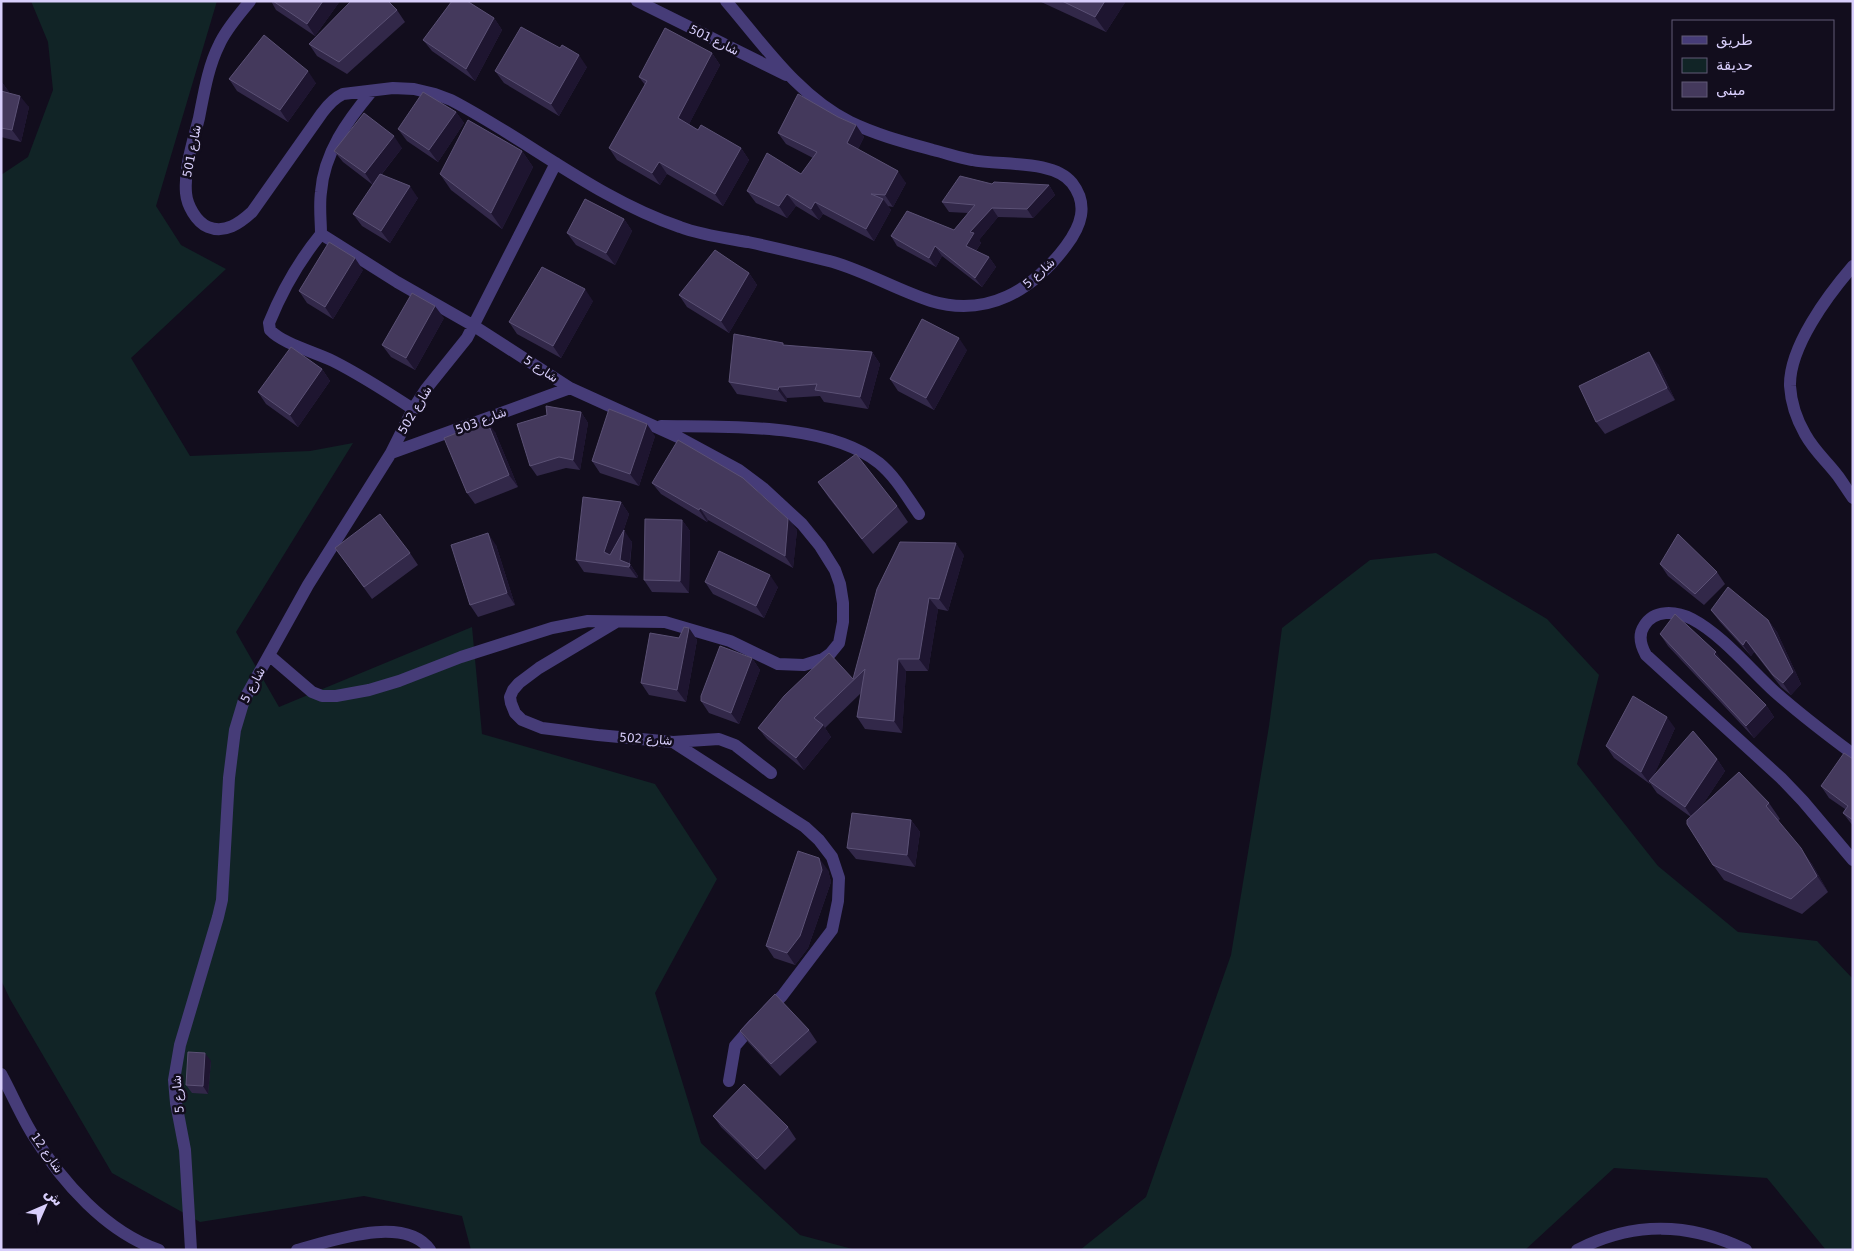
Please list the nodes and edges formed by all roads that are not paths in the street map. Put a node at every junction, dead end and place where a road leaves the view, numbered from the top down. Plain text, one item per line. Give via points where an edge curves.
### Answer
1 (250, 1) edge
2 (637, 1) edge
3 (726, 1) edge
4 (791, 77) junction
5 (372, 91) junction
6 (556, 163) junction
7 (321, 234) junction
8 (1853, 266) edge
9 (474, 326) junction
10 (570, 388) junction
11 (413, 409) junction
12 (656, 426) junction
13 (391, 453) junction
14 (1853, 498) edge
15 (919, 514) dead end
16 (616, 622) junction
17 (270, 656) junction
18 (673, 742) junction
19 (1853, 754) edge
20 (770, 773) dead end
21 (1853, 860) edge
22 (1, 1074) edge
23 (729, 1081) dead end
24 (159, 1250) edge
25 (191, 1250) edge
26 (297, 1250) edge
27 (430, 1250) edge
28 (1577, 1250) edge
29 (1746, 1250) edge

1 - 5 street, شارع 501 via 226,31 213,59 187,169 186,194 197,218 207,226 222,230 246,218 328,104 343,94
2 - 4 street, شارع 501
3 - 4 street, شارع 5
4 - 6 street, شارع 5 via 817,101 878,135 973,160 1053,169 1072,181 1082,201 1081,223 1058,256 1031,283 1013,295 972,306 950,305 837,264 680,228 633,208
5 - 6 street, شارع 5 via 414,89 451,100
5 - 7 street via 331,151 320,193
6 - 9 street, شارع 502
7 - 9 street, شارع 5
7 - 11 street via 291,276 269,323 270,330 369,381
8 - 14 street via 1806,332 1793,366 1790,386 1794,408 1804,432 1817,454
9 - 10 street, شارع 5
9 - 11 street, شارع 502
10 - 12 street, شارع 5
10 - 13 street, شارع 503
11 - 13 street, شارع 502
12 - 15 street via 777,430 841,442 881,464
12 - 16 street, شارع 5 via 739,470 802,524 820,546 840,584 843,622 839,643 823,659 804,665 778,664 730,641 665,622
13 - 17 street, شارع 502 via 308,586
16 - 17 street, شارع 5 via 588,621 552,628 369,690 336,696 312,692
16 - 18 street, شارع 502 via 519,683 510,696 513,708 522,720 542,728
17 - 25 street, شارع 5 via 244,700 234,730 222,900 175,1072 176,1103 185,1150
18 - 20 street, شارع 502 via 720,739 742,749
18 - 23 street via 805,827 832,857 839,878 832,930 782,996 735,1046
19 - 21 street via 1814,725 1717,637 1692,619 1667,613 1649,619 1642,627 1641,645 1646,655 1782,778
22 - 24 street, شارع 12 via 33,1135 74,1189 105,1220
26 - 27 street via 390,1231 413,1235
28 - 29 street via 1612,1235 1657,1228 1708,1235

